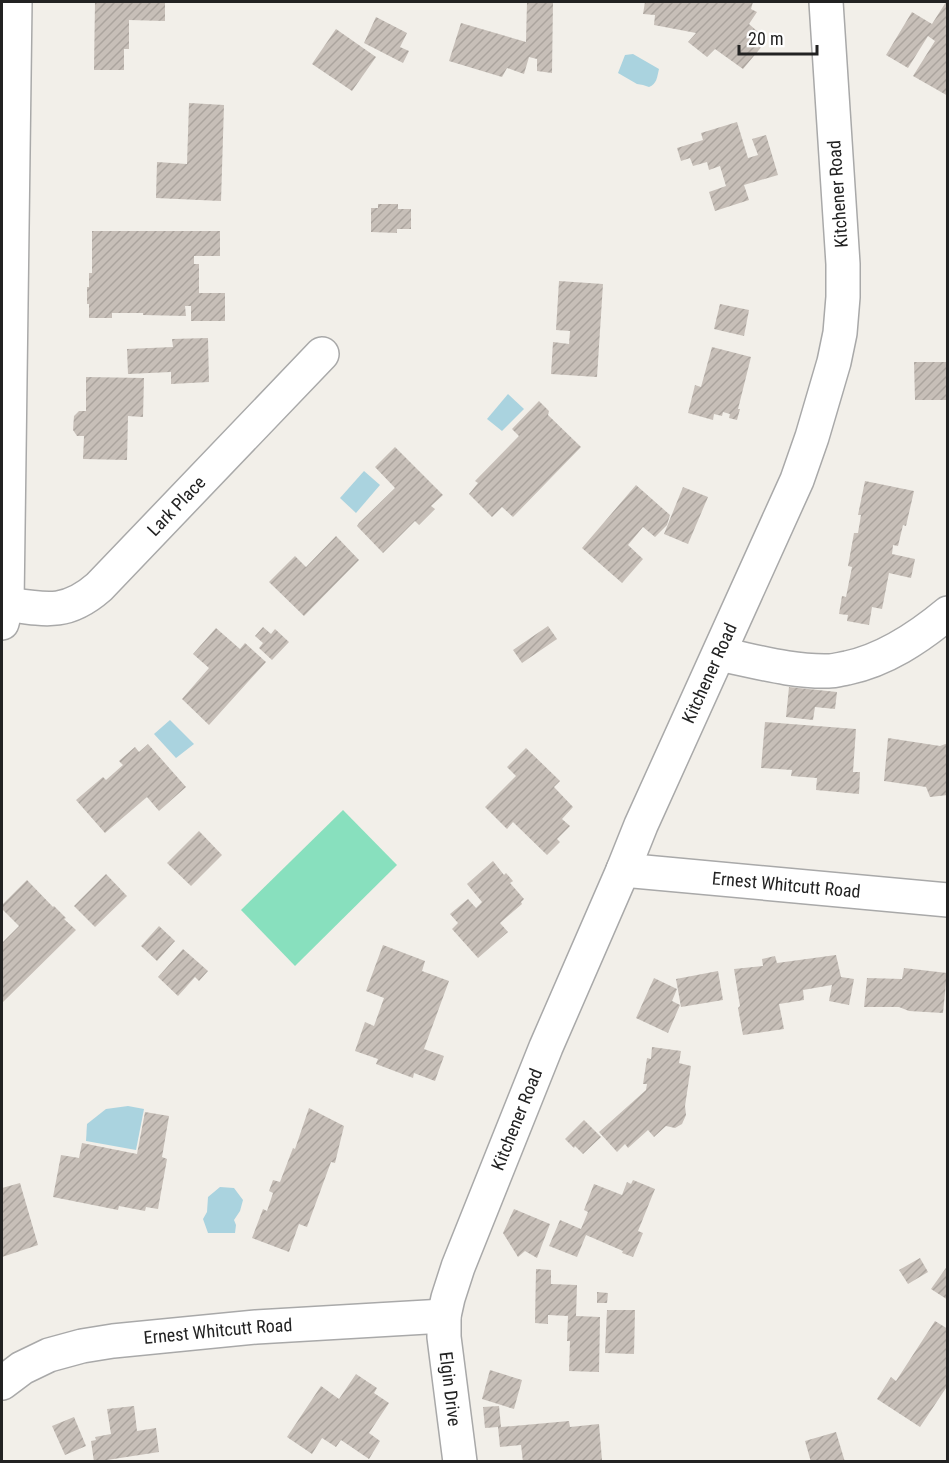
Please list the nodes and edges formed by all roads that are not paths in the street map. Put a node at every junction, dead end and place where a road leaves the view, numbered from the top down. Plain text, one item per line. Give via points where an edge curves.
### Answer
1 (15, 2) edge
2 (826, 2) edge
3 (322, 354) dead end
4 (948, 613) edge
5 (4, 614) edge
6 (719, 654) junction
7 (624, 870) junction
8 (948, 900) edge
9 (444, 1316) junction
10 (2, 1383) edge
11 (460, 1461) edge

1 - 5 street
2 - 6 street, Kitchener Road via 843,264 840,333 797,480
3 - 5 street, Lark Place via 86,599 60,608
4 - 6 street via 889,653 860,665 830,671 789,669
6 - 7 street, Kitchener Road
7 - 8 street, Ernest Whitcutt Road
7 - 9 street, Kitchener Road via 546,1047 458,1267
9 - 10 street, Ernest Whitcutt Road via 256,1326 113,1341 49,1355
9 - 11 street, Elgin Drive

